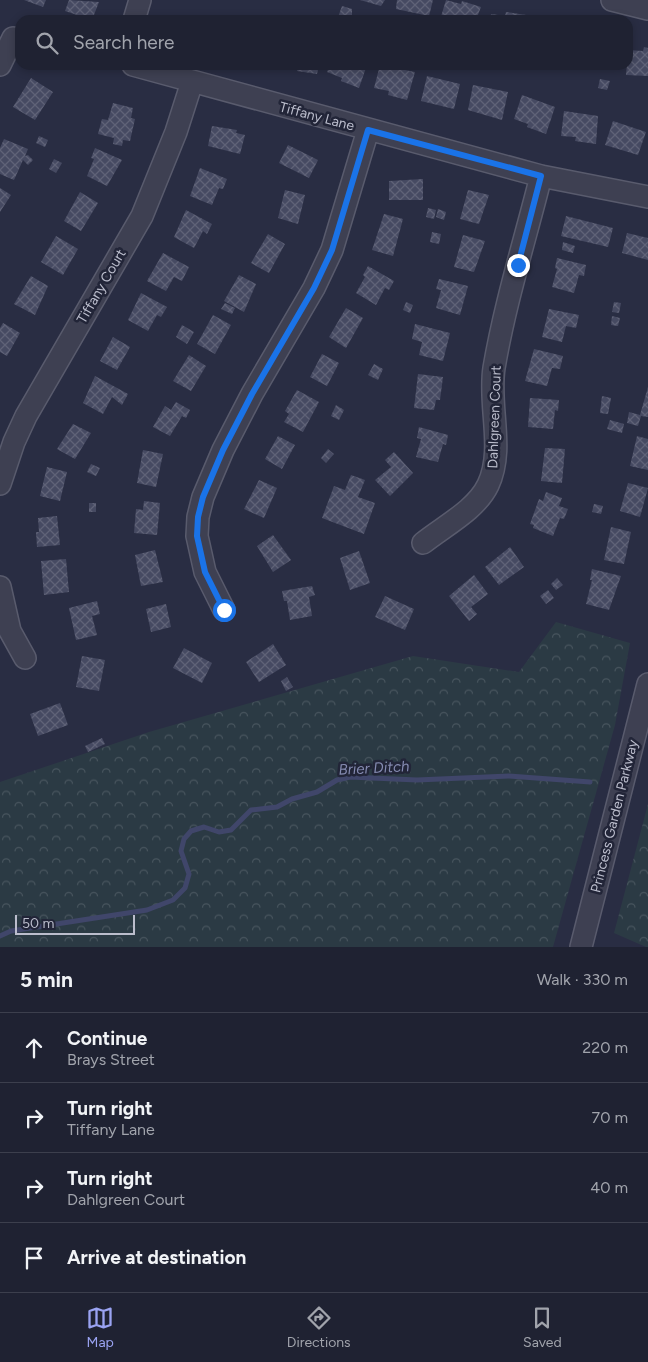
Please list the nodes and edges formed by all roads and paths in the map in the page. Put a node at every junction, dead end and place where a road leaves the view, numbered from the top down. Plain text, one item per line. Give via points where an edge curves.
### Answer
1 (140, 0) edge
2 (618, 1) edge
3 (648, 10) edge
4 (136, 15) edge
5 (11, 38) edge
6 (0, 65) edge
7 (150, 70) edge
8 (192, 82) junction
9 (368, 130) junction
10 (541, 176) junction
11 (648, 197) edge
12 (0, 484) edge
13 (423, 542) dead end
14 (0, 587) edge
15 (224, 610) dead end
16 (25, 658) dead end
17 (648, 684) edge
18 (581, 947) edge

1 - 4 street
2 - 3 street
5 - 6 street
7 - 8 street, Tiffany Lane
8 - 9 street, Tiffany Lane
8 - 12 street, Tiffany Court via 142,216 26,416
9 - 10 street, Tiffany Lane
9 - 15 street via 332,250 314,288 252,394 203,497 197,536 205,572
10 - 11 street, Tiffany Lane
10 - 13 street, Dahlgreen Court via 502,325 494,371 494,464 489,482 472,505
14 - 16 street via 10,630
17 - 18 street, Princess Garden Parkway

